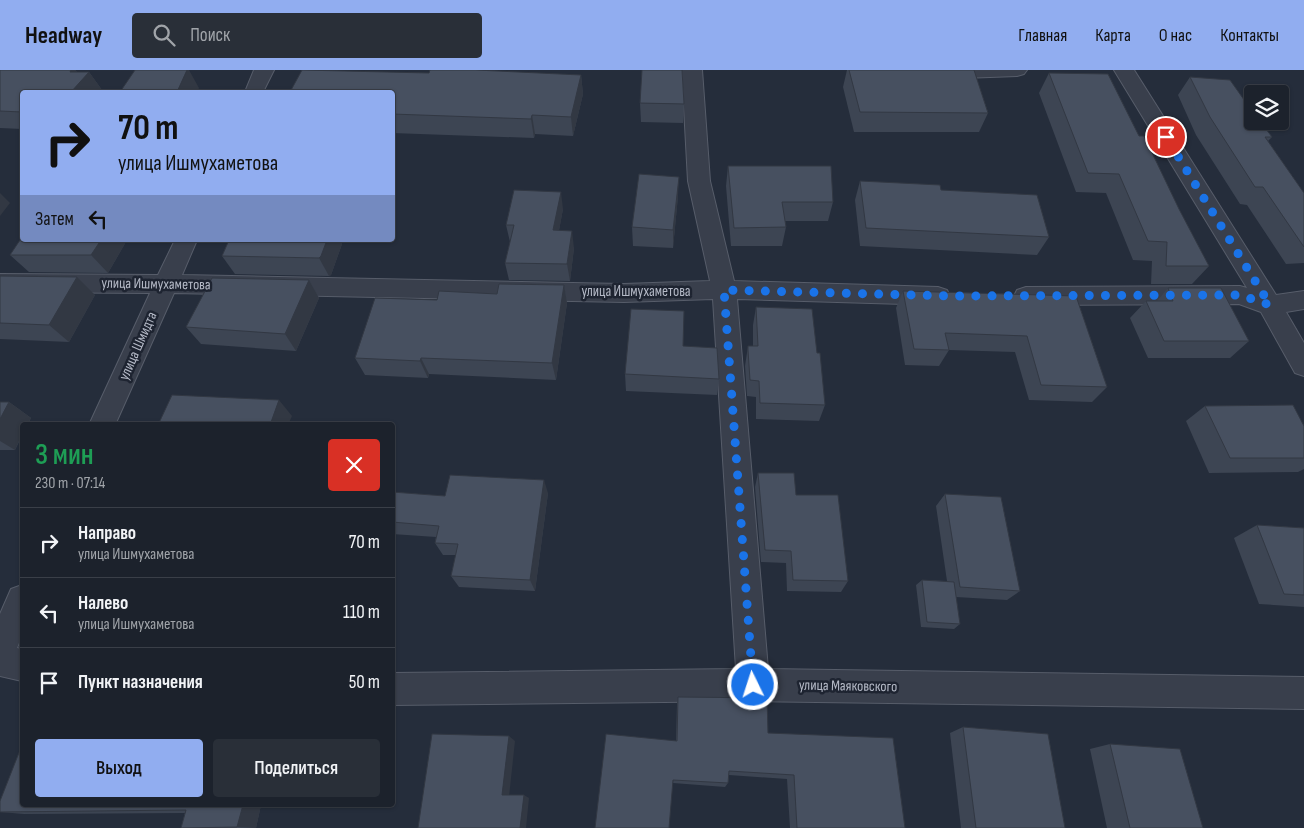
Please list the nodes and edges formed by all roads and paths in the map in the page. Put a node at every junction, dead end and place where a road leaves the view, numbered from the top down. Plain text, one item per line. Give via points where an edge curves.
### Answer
1 (264, 70) edge
2 (692, 70) edge
3 (1017, 70) edge
4 (1124, 70) edge
5 (918, 73) edge
6 (255, 90) edge
7 (185, 242) edge
8 (0, 283) edge
9 (167, 284) junction
10 (724, 290) junction
11 (962, 296) edge
12 (1002, 296) edge
13 (1304, 300) edge
14 (1270, 305) junction
15 (1304, 366) edge
16 (103, 422) edge
17 (20, 605) edge
18 (0, 650) edge
19 (0, 660) edge
20 (20, 665) edge
21 (753, 685) junction
22 (395, 689) edge
23 (1304, 693) edge

1 - 6 street
2 - 10 street via 698,181
3 - 5 street
4 - 14 street
7 - 9 street, улица Шмидта
8 - 9 street, улица Ишмухаметова
9 - 10 street, улица Ишмухаметова via 624,293
9 - 16 street, улица Шмидта
10 - 11 street, улица Ишмухаметова
10 - 21 street
12 - 14 street via 1240,295
13 - 14 street
14 - 15 street
17 - 18 street
19 - 20 street
21 - 22 street, улица Маяковского
21 - 23 street, улица Маяковского

